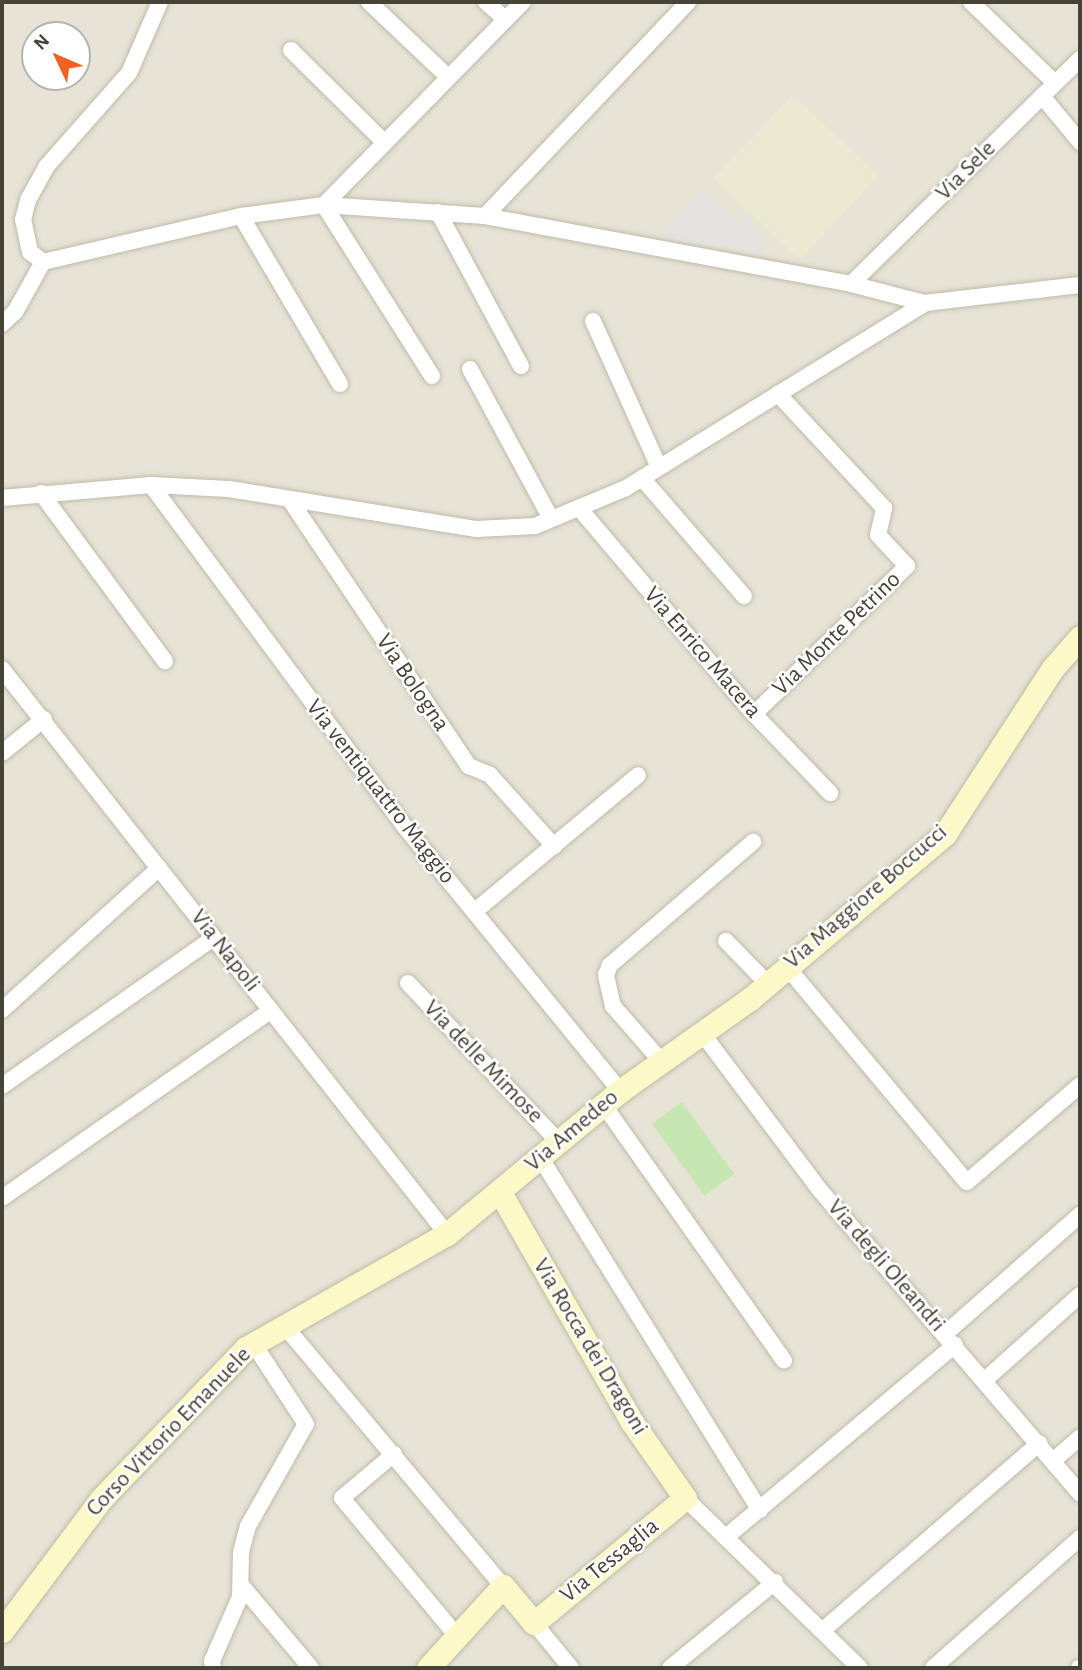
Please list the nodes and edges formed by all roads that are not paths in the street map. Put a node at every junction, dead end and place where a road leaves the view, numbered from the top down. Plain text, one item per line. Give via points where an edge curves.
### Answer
1 (160, 2) edge
2 (369, 2) edge
3 (486, 2) edge
4 (523, 2) edge
5 (688, 2) edge
6 (971, 2) edge
7 (505, 19) junction
8 (291, 50) dead end
9 (1080, 59) edge
10 (448, 77) junction
11 (1055, 83) junction
12 (1042, 96) junction
13 (384, 142) junction
14 (1080, 142) edge
15 (324, 205) junction
16 (438, 212) junction
17 (241, 216) junction
18 (485, 216) junction
19 (44, 262) junction
20 (851, 284) junction
21 (1080, 285) edge
22 (925, 303) junction
23 (593, 321) dead end
24 (2, 324) edge
25 (521, 366) dead end
26 (470, 369) dead end
27 (432, 376) dead end
28 (340, 384) dead end
29 (778, 394) junction
30 (659, 467) junction
31 (642, 478) junction
32 (151, 485) junction
33 (41, 493) junction
34 (2, 498) edge
35 (290, 499) junction
36 (579, 508) junction
37 (551, 519) junction
38 (744, 596) dead end
39 (1080, 638) edge
40 (165, 662) dead end
41 (2, 669) edge
42 (754, 714) junction
43 (44, 719) junction
44 (2, 753) edge
45 (638, 775) dead end
46 (830, 793) dead end
47 (753, 842) dead end
48 (554, 846) junction
49 (159, 868) junction
50 (475, 911) junction
51 (213, 938) junction
52 (726, 940) dead end
53 (787, 967) junction
54 (408, 983) dead end
55 (768, 984) junction
56 (2, 1010) edge
57 (271, 1010) junction
58 (702, 1032) junction
59 (661, 1061) junction
60 (1080, 1085) edge
61 (2, 1086) edge
62 (612, 1098) junction
63 (558, 1141) junction
64 (540, 1157) junction
65 (500, 1192) junction
66 (2, 1198) edge
67 (1080, 1215) edge
68 (447, 1234) junction
69 (1080, 1296) edge
70 (283, 1324) junction
71 (951, 1339) junction
72 (253, 1343) junction
73 (784, 1361) dead end
74 (986, 1380) junction
75 (1080, 1437) edge
76 (1040, 1443) junction
77 (394, 1454) junction
78 (1054, 1460) junction
79 (1080, 1493) edge
80 (685, 1498) junction
81 (760, 1510) junction
82 (726, 1537) junction
83 (1080, 1538) edge
84 (775, 1582) junction
85 (242, 1585) junction
86 (503, 1586) junction
87 (534, 1623) junction
88 (823, 1630) junction
89 (2, 1631) edge
90 (457, 1636) junction
91 (855, 1667) edge
92 (213, 1668) edge
93 (311, 1668) edge
94 (428, 1668) edge
95 (571, 1668) edge
96 (670, 1668) edge
97 (933, 1668) edge

1 - 19 street via 129,73 46,167 28,200 23,220 30,252
2 - 10 street
3 - 7 street
4 - 7 street
5 - 18 street
6 - 11 street
7 - 10 street
8 - 13 street
9 - 11 street, Via Sele
10 - 13 street
11 - 12 street, Via Sele
12 - 14 street
12 - 20 street, Via Sele
13 - 15 street
15 - 16 street
15 - 17 street
15 - 27 street
16 - 18 street
16 - 25 street
17 - 19 street
17 - 28 street
18 - 20 street
19 - 24 street via 15,313
20 - 22 street
21 - 22 street
22 - 29 street
23 - 30 street
26 - 37 street
29 - 30 street
29 - 42 street, Via Monte Petrino via 884,508 878,535 907,566
30 - 31 street
31 - 36 street
31 - 38 street
32 - 33 street
32 - 35 street via 229,489
32 - 50 street, Via ventiquattro Maggio via 316,710
33 - 34 street
33 - 40 street
35 - 37 street via 477,529 522,528
35 - 48 street, Via Bologna via 469,766 490,775
36 - 37 street
36 - 42 street, Via Enrico Macera
39 - 53 street, Via Maggiore Boccucci via 1053,668 945,834
41 - 43 street, Via Napoli
42 - 46 street, Via Enrico Macera
43 - 44 street
43 - 49 street, Via Napoli
45 - 48 street
47 - 59 street via 610,965 606,975 613,1006
48 - 50 street
49 - 51 street, Via Napoli
49 - 56 street
50 - 62 street, Via ventiquattro Maggio
51 - 57 street, Via Napoli
51 - 61 street
52 - 55 street
53 - 55 street, Via Maggiore Boccucci
53 - 60 street via 967,1182
54 - 63 street, Via delle Mimose
55 - 58 street, Via Maggiore Boccucci
57 - 66 street
57 - 68 street, Via Napoli
58 - 59 street, Via Amedeo
58 - 71 street, Via degli Oleandri via 819,1189
59 - 62 street, Via Amedeo
62 - 63 street, Via Amedeo
62 - 73 street, Via ventiquattro Maggio
63 - 64 street, Via Amedeo
64 - 65 street, Via Amedeo
64 - 81 street
65 - 68 street, Via Amedeo
65 - 80 street, Via Rocca dei Dragoni via 632,1422
67 - 71 street
68 - 70 street, Corso Vittorio Emanuele
69 - 74 street
70 - 72 street, Corso Vittorio Emanuele
70 - 77 street
71 - 74 street, Via degli Oleandri
71 - 81 street
72 - 85 street via 306,1424 248,1526 241,1552
72 - 89 street, Corso Vittorio Emanuele via 101,1499
74 - 76 street, Via degli Oleandri
75 - 78 street
76 - 78 street, Via degli Oleandri
76 - 88 street
77 - 86 street
77 - 90 street via 342,1498
78 - 79 street, Via degli Oleandri
80 - 82 street
80 - 87 street, Via Tessaglia
81 - 82 street
82 - 84 street
83 - 97 street
84 - 88 street
84 - 96 street
85 - 92 street
85 - 93 street
86 - 87 street
86 - 90 street
87 - 95 street
88 - 91 street
90 - 94 street

